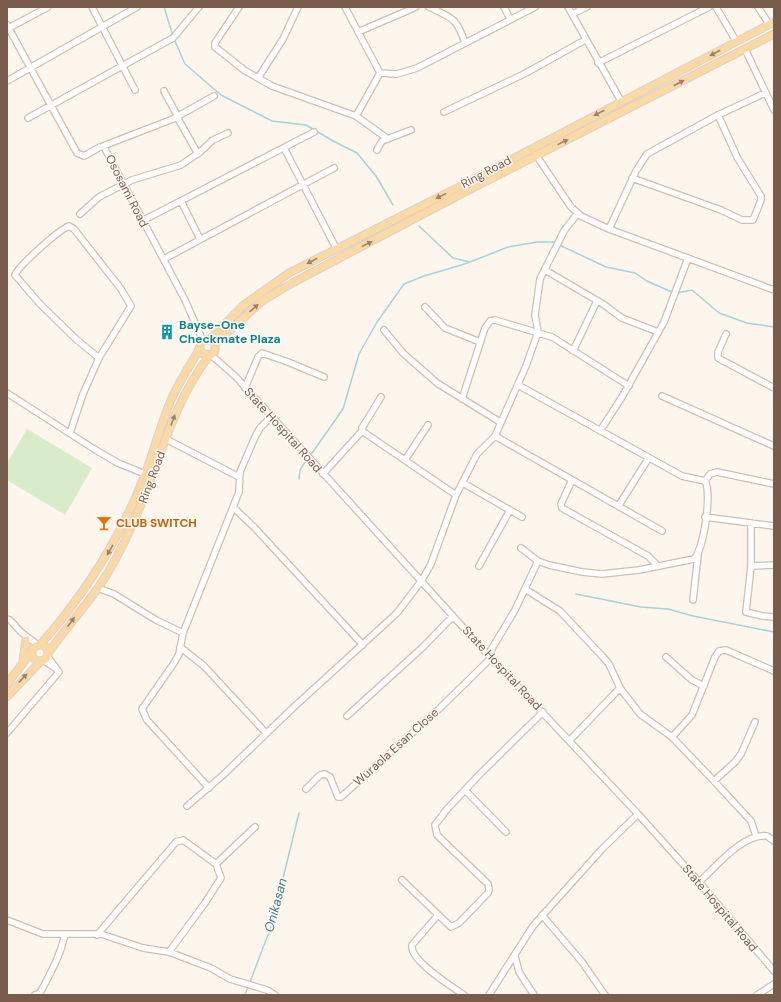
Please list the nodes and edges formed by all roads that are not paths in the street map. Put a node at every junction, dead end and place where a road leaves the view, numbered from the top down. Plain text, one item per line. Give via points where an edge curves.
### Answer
1 (48, 7) edge
2 (92, 7) edge
3 (137, 7) edge
4 (198, 7) edge
5 (239, 7) edge
6 (298, 7) edge
7 (345, 7) edge
8 (416, 7) edge
9 (429, 7) edge
10 (504, 7) edge
11 (535, 7) edge
12 (568, 7) edge
13 (586, 7) edge
14 (709, 7) edge
15 (716, 7) edge
16 (758, 7) edge
17 (572, 14) junction
18 (510, 19) junction
19 (772, 23) edge
20 (103, 26) junction
21 (8, 27) edge
22 (358, 32) junction
23 (774, 34) edge
24 (585, 40) junction
25 (736, 42) junction
26 (465, 43) junction
27 (744, 48) junction
28 (598, 63) junction
29 (30, 66) junction
30 (122, 66) junction
31 (380, 73) junction
32 (258, 78) junction
33 (7, 81) edge
34 (135, 90) dead end
35 (164, 91) dead end
36 (766, 94) junction
37 (214, 96) dead end
38 (621, 102) junction
39 (52, 105) junction
40 (774, 110) edge
41 (444, 112) dead end
42 (718, 115) junction
43 (356, 116) junction
44 (178, 117) junction
45 (28, 118) dead end
46 (411, 130) dead end
47 (314, 132) dead end
48 (228, 133) dead end
49 (388, 139) junction
50 (103, 146) junction
51 (284, 148) junction
52 (377, 150) dead end
53 (198, 154) junction
54 (536, 155) junction
55 (334, 168) dead end
56 (632, 178) junction
57 (123, 184) junction
58 (303, 186) junction
59 (181, 200) junction
60 (80, 214) dead end
61 (577, 214) junction
62 (142, 221) junction
63 (609, 229) junction
64 (200, 239) junction
65 (336, 248) junction
66 (688, 258) junction
67 (164, 259) junction
68 (545, 270) junction
69 (774, 290) edge
70 (597, 301) junction
71 (425, 308) dead end
72 (384, 330) dead end
73 (538, 332) junction
74 (658, 332) junction
75 (726, 334) dead end
76 (480, 342) junction
77 (210, 347) junction
78 (200, 349) junction
79 (573, 351) junction
80 (99, 358) junction
81 (324, 377) dead end
82 (518, 385) junction
83 (629, 386) junction
84 (245, 388) junction
85 (774, 388) edge
86 (7, 393) edge
87 (662, 396) dead end
88 (381, 397) dead end
89 (462, 399) junction
90 (271, 417) junction
91 (500, 422) junction
92 (428, 425) dead end
93 (362, 431) junction
94 (600, 431) junction
95 (70, 433) junction
96 (495, 436) junction
97 (166, 439) junction
98 (774, 446) edge
99 (648, 459) junction
100 (405, 460) junction
101 (145, 474) junction
102 (323, 474) junction
103 (239, 476) junction
104 (572, 480) junction
105 (705, 481) junction
106 (463, 483) junction
107 (774, 484) edge
108 (456, 496) junction
109 (232, 506) junction
110 (619, 506) junction
111 (510, 510) junction
112 (705, 517) junction
113 (522, 518) dead end
114 (752, 523) junction
115 (774, 526) edge
116 (662, 531) dead end
117 (521, 548) dead end
118 (698, 555) junction
119 (538, 561) junction
120 (774, 565) edge
121 (479, 566) dead end
122 (658, 566) junction
123 (751, 566) junction
124 (422, 580) junction
125 (98, 588) junction
126 (525, 589) junction
127 (693, 600) dead end
128 (453, 616) junction
129 (774, 617) edge
130 (7, 619) edge
131 (183, 633) junction
132 (24, 636) junction
133 (363, 645) junction
134 (36, 647) junction
135 (180, 647) junction
136 (45, 657) junction
137 (491, 658) junction
138 (666, 658) dead end
139 (22, 665) junction
140 (774, 671) edge
141 (7, 684) edge
142 (704, 686) junction
143 (620, 688) junction
144 (7, 698) edge
145 (543, 712) junction
146 (347, 716) dead end
147 (755, 722) dead end
148 (7, 733) edge
149 (266, 733) junction
150 (672, 737) junction
151 (570, 740) junction
152 (714, 781) junction
153 (209, 788) junction
154 (306, 788) dead end
155 (465, 790) junction
156 (187, 806) dead end
157 (638, 814) junction
158 (255, 827) dead end
159 (506, 832) dead end
160 (756, 836) junction
161 (774, 841) edge
162 (216, 864) junction
163 (402, 880) dead end
164 (699, 882) junction
165 (438, 915) junction
166 (542, 916) junction
167 (7, 920) edge
168 (65, 935) junction
169 (97, 935) junction
170 (169, 952) junction
171 (515, 956) junction
172 (773, 969) edge
173 (774, 984) edge
174 (39, 994) edge
175 (274, 995) edge
176 (464, 995) edge
177 (489, 995) edge
178 (534, 995) edge
179 (605, 995) edge
180 (757, 995) edge

1 - 21 street
2 - 20 street
3 - 20 street
4 - 30 street via 176,35
5 - 32 street via 215,45
6 - 32 street via 283,39
7 - 22 street
8 - 22 street
9 - 26 street via 455,21
10 - 18 street
11 - 18 street
12 - 17 street
13 - 17 street
14 - 28 street
15 - 25 street
16 - 19 street
17 - 24 street
18 - 26 street
19 - 25 main road, Ring Road
20 - 29 street
20 - 30 street
21 - 29 street, Ososami Road
22 - 31 street
23 - 27 main road, Ring Road
24 - 28 street
24 - 41 street via 524,74
25 -> 38 main road, Ring Road
26 - 31 street via 417,68 390,75
27 - 36 street
54 -> 27 main road, Ring Road via 638,105
28 - 38 street
29 - 33 street
29 - 39 street, Ososami Road
30 - 34 street
30 - 39 street
31 - 43 street
32 - 43 street via 289,94
35 - 44 street
36 - 40 street
36 - 42 street
37 - 44 street
38 -> 65 main road, Ring Road
39 - 45 street
39 - 50 street, Ososami Road via 79,156
42 - 56 street via 648,154
42 - 56 street via 738,159 761,196 754,220 742,220
43 - 49 street
44 - 50 street
44 - 53 street
46 - 49 street
47 - 51 street
48 - 53 street via 213,140
49 - 52 street via 382,141
50 - 57 street, Ososami Road
51 - 58 street
51 - 59 street
53 - 57 street via 181,165
54 - 61 street
77 -> 54 main road, Ring Road via 262,301 280,290
55 - 58 street
56 - 63 street
57 - 60 street via 99,197
57 - 62 street, Ososami Road
58 - 64 street
58 - 65 street
59 - 62 street
59 - 64 street
61 - 63 street
61 - 68 street via 559,239
62 - 67 street, Ososami Road
63 - 66 street
64 - 67 street
65 -> 77 main road, Ring Road via 266,288 244,305
66 - 69 street
66 - 74 street
67 - 77 street, Ososami Road via 198,329
68 - 70 street
68 - 73 street via 540,279 536,299
70 - 74 street via 622,318
70 - 79 street
71 - 76 street via 445,328
72 - 89 street via 411,360 445,389
73 - 76 street via 495,320 488,323
73 - 79 street via 552,337
73 - 82 street
74 - 83 street
75 - 85 street via 718,358
76 - 89 street
77 - 78 main road, Ring Road
77 - 78 main road via 203,354
77 - 84 street, State Hospital Road
97 -> 77 main road, Ring Road via 186,389
78 - 101 main road, Ring Road via 171,400
79 - 83 street
80 - 80 street via 39,303 15,275 44,245 69,226 112,277 131,306
80 - 95 street
81 - 84 street via 262,353
82 - 91 street
82 - 94 street
83 - 94 street
84 - 90 street, State Hospital Road
86 - 95 street
87 - 98 street
88 - 93 street
89 - 91 street
90 - 102 street, State Hospital Road
90 - 103 street via 255,437
91 - 96 street
92 - 100 street
93 - 100 street
93 - 102 street
94 - 99 street
95 - 101 street via 118,463
96 - 104 street
96 - 106 street via 477,454
97 - 103 street
97 - 125 main road, Ring Road via 134,522
99 - 105 street via 678,475
99 - 110 street
100 - 108 street
101 -> 134 main road, Ring Road via 110,551 68,612
102 - 124 street, State Hospital Road
103 - 109 street via 239,492
104 - 110 street
104 - 122 street via 561,504 562,508 648,556
105 - 107 street via 710,474 718,472
105 - 112 street via 708,490
106 - 108 street
106 - 111 street
108 - 124 street via 431,564
109 - 131 street
109 - 133 street
110 - 116 street
111 - 113 street
111 - 121 street
112 - 114 street
112 - 118 street
114 - 115 street
114 - 123 street
117 - 119 street
118 - 122 street via 694,559
118 - 127 street
119 - 122 street via 582,572 602,574
119 - 126 street
120 - 123 street
123 - 129 street via 746,612
124 - 128 street, State Hospital Road
124 - 133 street via 397,613
125 - 131 street via 114,594
136 -> 125 main road, Ring Road
126 - 137 street via 491,650
126 - 143 street via 560,611 609,664
128 - 137 street, State Hospital Road
128 - 146 street
130 - 132 street
131 - 135 street
132 - 134 street
132 - 139 main road
133 - 149 street
134 - 136 main road via 46,648
134 - 136 main road via 34,658
134 - 139 main road, Ring Road
135 - 149 street via 204,666
135 - 153 street via 174,663 142,709 147,720
144 -> 136 main road, Ring Road
136 - 148 street via 59,672
137 - 145 street, State Hospital Road
137 - 154 street, Wuraola Esan Close via 439,709 341,797 338,797 330,777 325,774 320,775
138 - 142 street via 692,680
139 - 141 main road, Ring Road
140 - 142 street via 722,649 715,657
142 - 150 street via 692,715
143 - 150 street via 640,714
143 - 151 street
145 - 151 street, State Hospital Road
145 - 155 street
147 - 152 street via 741,754
149 - 153 street
150 - 152 street
151 - 157 street, State Hospital Road
152 - 160 street via 751,821
153 - 156 street
155 - 159 street
155 - 165 street via 438,820 435,829 437,835 488,884 489,890 454,927 448,926
157 - 164 street, State Hospital Road
157 - 166 street via 602,849
158 - 162 street
160 - 161 street via 767,836
160 - 164 street via 737,847
162 - 169 street via 183,840 176,842
162 - 170 street via 220,872 219,883
163 - 165 street
164 - 172 street, State Hospital Road
165 - 176 street via 412,945 412,952 427,967
166 - 171 street
166 - 179 street via 582,962
167 - 168 street via 38,933
168 - 169 street
168 - 174 street via 59,958
169 - 170 street via 101,934 143,948
170 - 175 street
171 - 177 street
171 - 178 street via 519,972
173 - 180 street

